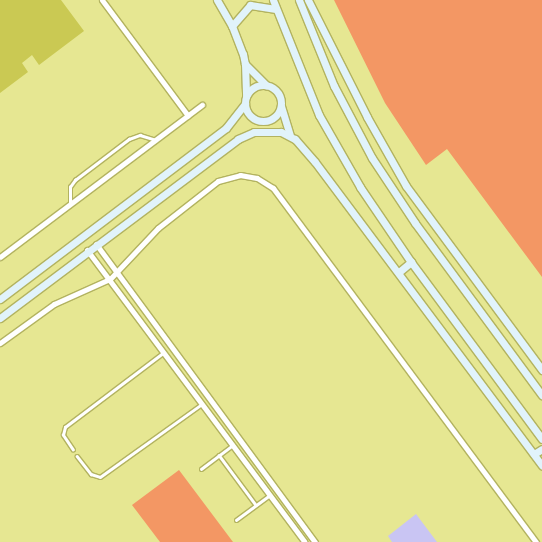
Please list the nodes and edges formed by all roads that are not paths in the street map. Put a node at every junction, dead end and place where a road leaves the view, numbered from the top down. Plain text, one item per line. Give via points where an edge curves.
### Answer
1 (102, 0) edge
2 (217, 0) edge
3 (273, 0) edge
4 (299, 0) edge
5 (308, 0) edge
6 (276, 9) junction
7 (232, 26) junction
8 (245, 64) junction
9 (266, 85) junction
10 (246, 96) junction
11 (245, 104) junction
12 (202, 105) dead end
13 (281, 106) junction
14 (188, 116) junction
15 (263, 122) junction
16 (263, 130) junction
17 (290, 135) junction
18 (156, 140) junction
19 (70, 205) junction
20 (96, 244) junction
21 (87, 250) junction
22 (0, 257) edge
23 (411, 262) junction
24 (399, 272) junction
25 (118, 274) junction
26 (110, 279) junction
27 (0, 299) edge
28 (0, 318) edge
29 (0, 343) edge
30 (165, 352) junction
31 (542, 370) edge
32 (542, 395) edge
33 (202, 403) junction
34 (542, 439) edge
35 (233, 445) junction
36 (542, 449) edge
37 (72, 450) dead end
38 (534, 454) junction
39 (219, 455) junction
40 (77, 456) dead end
41 (542, 465) edge
42 (201, 469) dead end
43 (270, 495) junction
44 (256, 505) junction
45 (236, 520) dead end
46 (303, 541) edge
47 (316, 542) edge
48 (536, 542) edge

1 - 14 street
2 - 7 street
3 - 6 street
4 - 32 street via 343,106 378,169
5 - 31 street via 367,117 406,186
6 - 7 street via 250,5
6 - 23 street via 303,79 328,133 360,187
7 - 8 street
8 - 9 street
8 - 10 street
9 - 10 street via 254,87
9 - 13 street via 276,91
10 - 11 street
11 - 15 street via 249,116
11 - 27 street via 226,128
12 - 14 street
13 - 15 street via 275,117
13 - 17 street
14 - 18 street
15 - 16 street
16 - 17 street
16 - 20 street via 238,139
17 - 24 street via 316,162
18 - 19 street
18 - 19 lane via 133,137 77,178 70,187
19 - 22 street
20 - 21 street
20 - 25 street
21 - 26 street
21 - 28 street
23 - 24 street
23 - 34 street
24 - 38 street
25 - 26 street
25 - 47 street
25 - 48 street via 158,228 218,181 240,175 257,178 268,184
26 - 29 street via 54,304
26 - 30 street
30 - 33 street
30 - 37 lane via 66,426 63,435
33 - 35 street
33 - 40 lane via 100,477 91,474
35 - 39 lane
35 - 43 street
36 - 38 street
38 - 41 street
39 - 42 lane
39 - 44 lane
43 - 44 lane
43 - 46 street
44 - 45 lane

